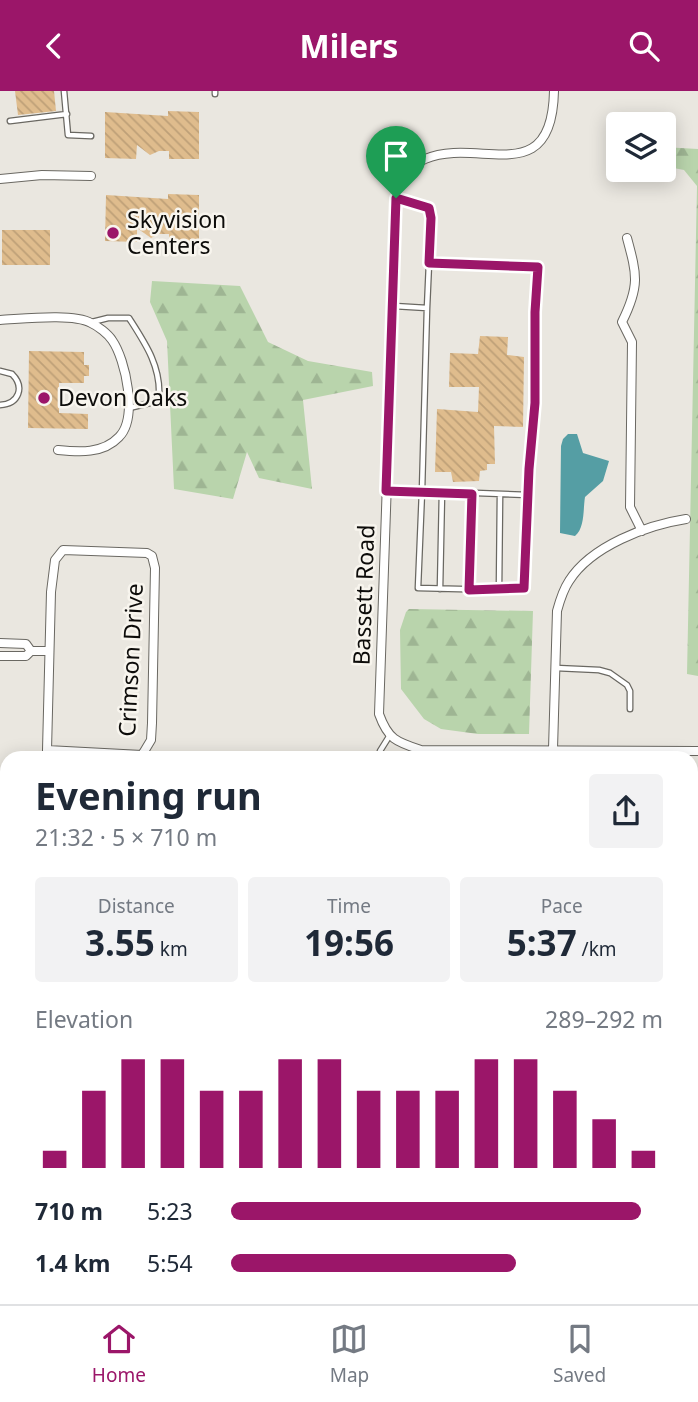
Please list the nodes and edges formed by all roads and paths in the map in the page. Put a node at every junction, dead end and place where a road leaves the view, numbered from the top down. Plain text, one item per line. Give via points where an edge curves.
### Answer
1 (64, 91) edge
2 (554, 91) edge
3 (67, 114) junction
4 (10, 121) dead end
5 (91, 136) dead end
6 (91, 176) dead end
7 (0, 179) edge
8 (396, 198) junction
9 (627, 238) dead end
10 (429, 263) junction
11 (393, 306) junction
12 (427, 308) junction
13 (0, 320) edge
14 (91, 323) junction
15 (0, 371) edge
16 (0, 405) edge
17 (128, 408) junction
18 (58, 450) dead end
19 (386, 491) junction
20 (422, 491) junction
21 (442, 492) junction
22 (472, 494) junction
23 (500, 495) junction
24 (528, 495) junction
25 (686, 519) dead end
26 (642, 531) junction
27 (440, 589) junction
28 (469, 590) junction
29 (499, 590) junction
30 (0, 643) edge
31 (31, 650) junction
32 (49, 651) junction
33 (0, 656) edge
34 (555, 668) junction
35 (630, 709) dead end
36 (390, 735) junction
37 (553, 749) junction
38 (47, 751) edge
39 (145, 751) edge
40 (380, 751) edge
41 (698, 751) edge

1 - 3 lane
2 - 8 street, Bassett Road via 549,127 535,148 514,154 440,154 423,159 408,171
3 - 4 lane
3 - 5 lane via 68,135
6 - 7 street
8 - 10 lane via 429,208
8 - 11 street, Bassett Road
9 - 26 street via 637,273 632,303 622,322 632,342 629,507
10 - 12 lane
10 - 24 lane via 538,267
11 - 12 lane
11 - 19 street, Bassett Road
12 - 20 lane
13 - 14 street via 57,318
14 - 17 street via 111,337 119,353 125,367
14 - 17 lane via 128,318 153,358 159,397
15 - 16 lane via 12,373 20,388 12,402
17 - 18 street via 125,428 99,450
19 - 20 lane
19 - 36 street, Bassett Road via 379,714
20 - 21 lane
20 - 27 lane via 418,588
21 - 22 lane
21 - 27 lane
22 - 23 lane
22 - 28 lane
23 - 24 lane
23 - 29 lane
24 - 29 lane via 524,588
25 - 26 street
26 - 34 street via 601,550 569,580 557,611
27 - 28 lane
28 - 29 lane
30 - 31 street via 26,644
31 - 32 street
31 - 33 street via 26,656
32 - 38 street
32 - 39 street, Crimson Drive via 51,592 60,553 152,556 153,697
34 - 35 lane via 610,673 627,685
34 - 37 street
36 - 37 street via 398,743 421,750
36 - 40 lane
37 - 41 street

